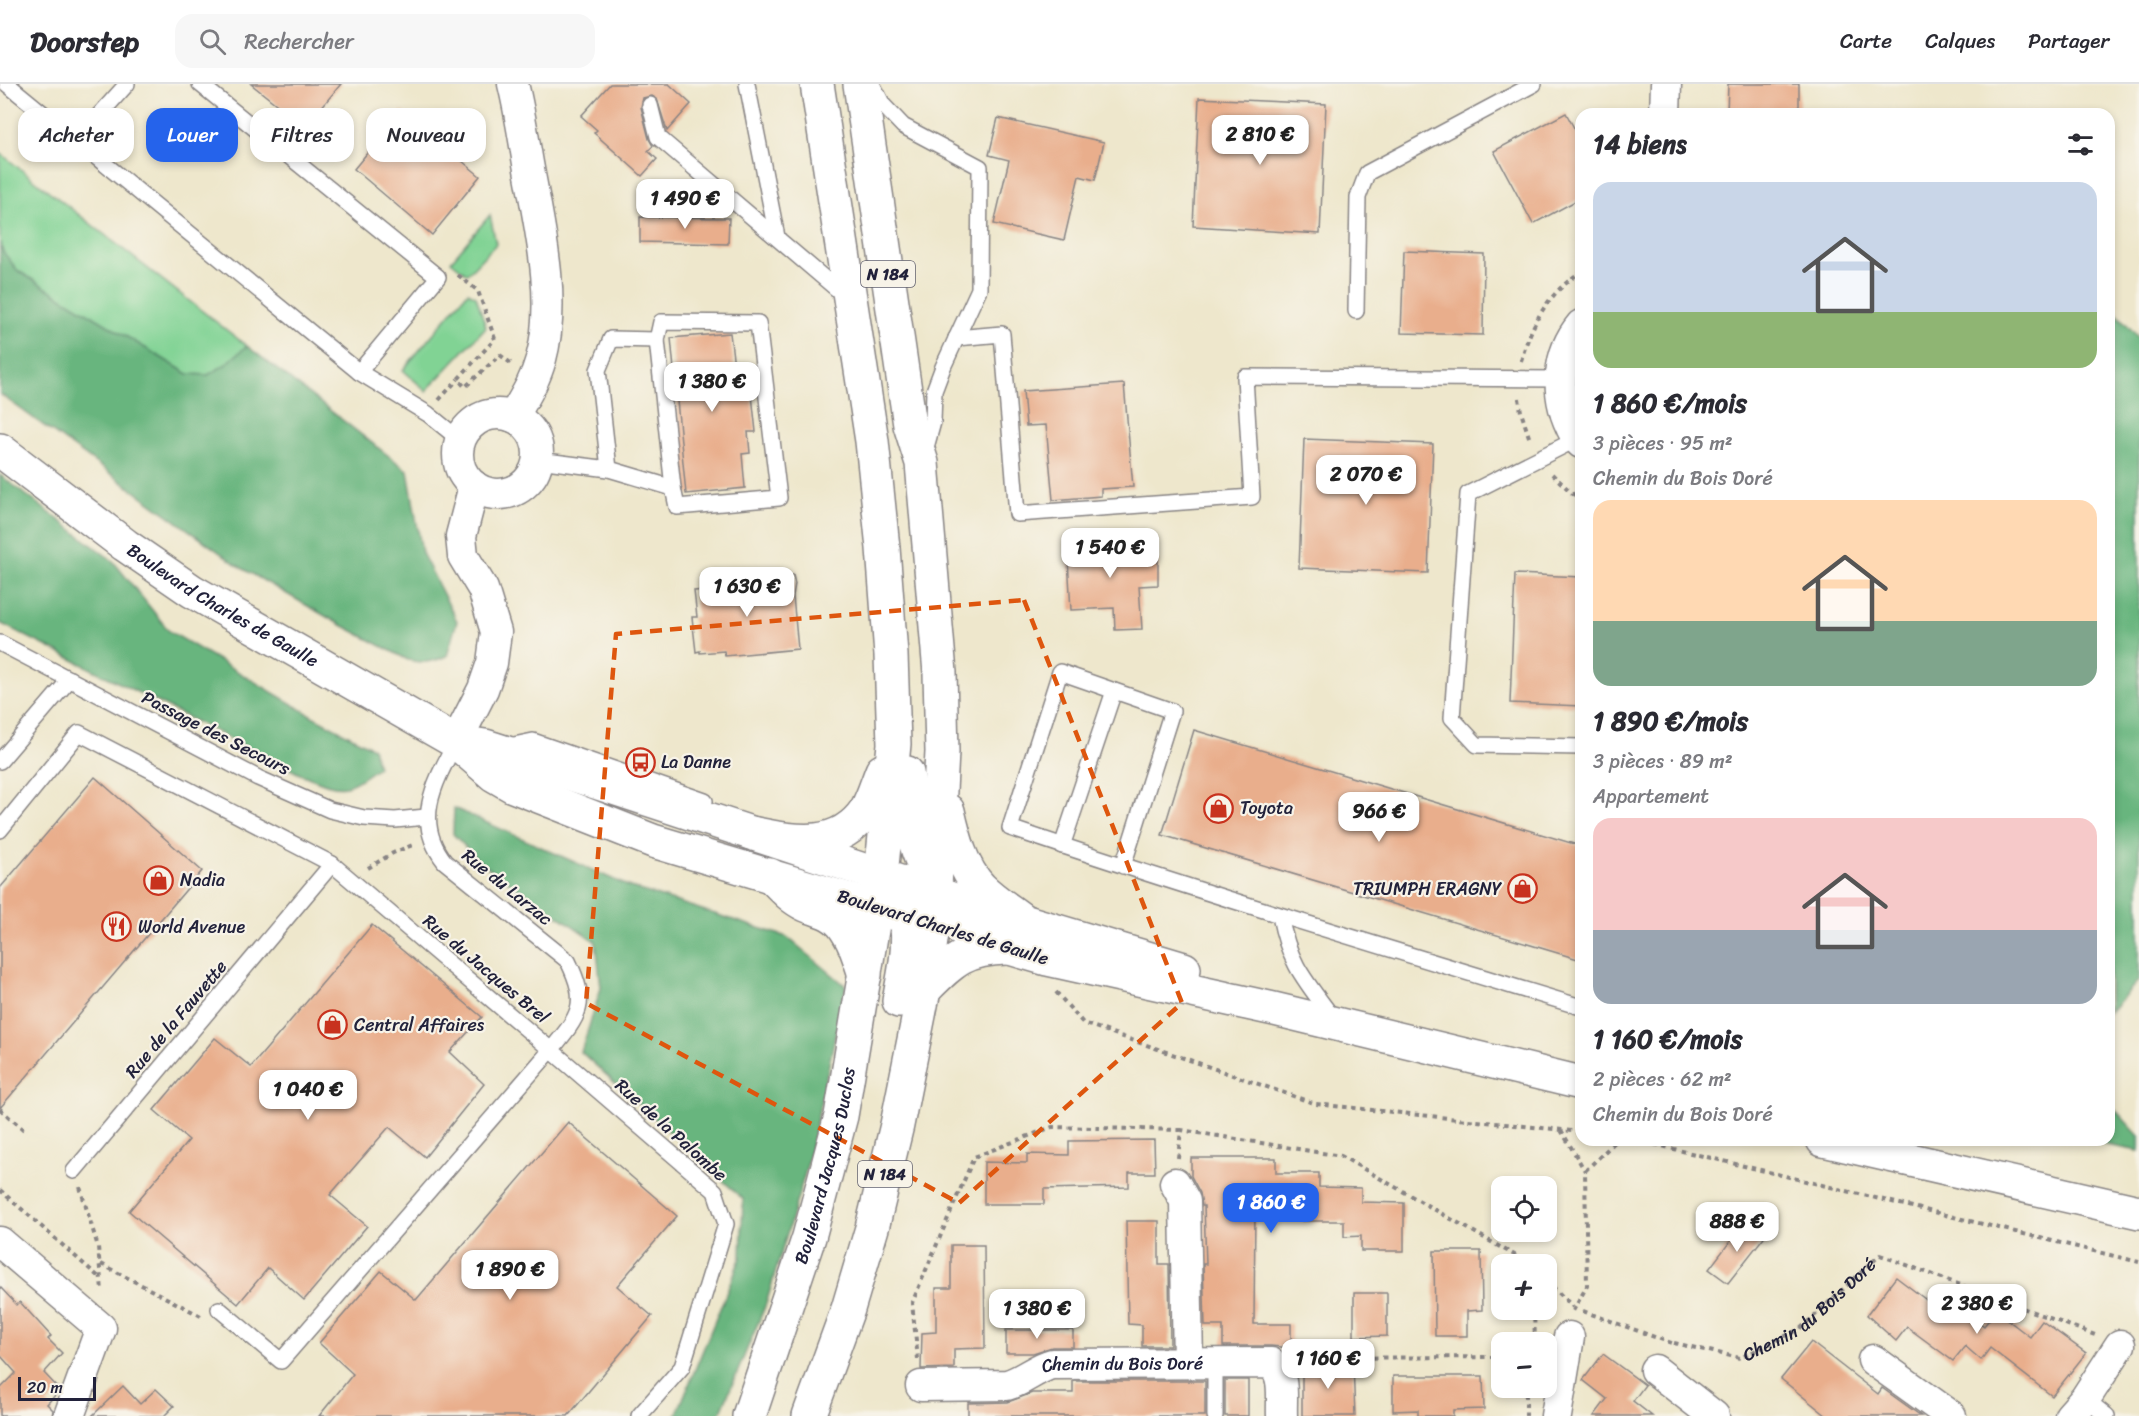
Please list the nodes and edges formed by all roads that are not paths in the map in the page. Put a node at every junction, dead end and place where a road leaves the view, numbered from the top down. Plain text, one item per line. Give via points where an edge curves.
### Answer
1 (6, 84) edge
2 (127, 84) edge
3 (200, 84) edge
4 (513, 84) edge
5 (747, 84) edge
6 (798, 84) edge
7 (817, 84) edge
8 (860, 84) edge
9 (872, 84) edge
10 (1534, 84) edge
11 (1666, 84) edge
12 (650, 105) dead end
13 (35, 108) edge
14 (106, 108) edge
15 (1665, 108) edge
16 (102, 162) edge
17 (839, 217) junction
18 (777, 237) junction
19 (852, 302) junction
20 (1356, 311) dead end
21 (1575, 335) edge
22 (956, 338) junction
23 (657, 340) junction
24 (359, 372) junction
25 (1560, 379) junction
26 (513, 417) junction
27 (1575, 434) edge
28 (460, 440) junction
29 (1575, 443) edge
30 (0, 450) edge
31 (538, 460) junction
32 (921, 463) junction
33 (609, 469) junction
34 (474, 486) junction
35 (673, 488) junction
36 (0, 643) edge
37 (70, 679) junction
38 (1114, 691) junction
39 (456, 742) junction
40 (894, 744) junction
41 (1575, 747) edge
42 (0, 761) edge
43 (941, 777) junction
44 (426, 818) junction
45 (0, 830) edge
46 (751, 833) junction
47 (1062, 846) junction
48 (332, 864) junction
49 (1123, 866) junction
50 (770, 875) junction
51 (881, 876) junction
52 (936, 894) junction
53 (1280, 916) junction
54 (905, 917) junction
55 (1014, 934) junction
56 (969, 936) junction
57 (866, 977) junction
58 (924, 990) junction
59 (1575, 1005) edge
60 (1330, 1014) junction
61 (551, 1050) junction
62 (1453, 1051) junction
63 (1575, 1082) edge
64 (897, 1125) junction
65 (1849, 1146) edge
66 (74, 1171) road end
67 (1175, 1183) road end
68 (2139, 1212) edge
69 (0, 1242) edge
70 (219, 1309) road end
71 (1569, 1337) dead end
72 (2120, 1345) road end
73 (1873, 1360) dead end
74 (1201, 1363) junction
75 (1655, 1370) road end
76 (921, 1386) road end
77 (2087, 1410) edge
78 (69, 1416) edge
79 (639, 1416) edge
80 (749, 1416) edge
81 (809, 1416) edge
82 (1215, 1416) edge
83 (1282, 1416) edge
84 (1556, 1416) edge
85 (1714, 1416) edge
86 (1951, 1416) edge

1 - 13 lane
2 - 14 lane
3 - 24 lane via 438,277
4 - 26 street via 543,244 546,287 542,357 535,379
5 - 18 lane
6 - 17 main road via 815,193
7 - 17 main road, N 184
8 - 32 main road, N 184 via 910,425
9 - 22 lane via 883,105 903,126 980,167 979,289
10 - 20 lane via 1367,173 1358,196
11 - 15 street
12 - 18 lane via 658,137
16 - 24 lane
17 - 19 main road, N 184
18 - 19 lane
19 - 40 main road, N 184 via 883,548
21 - 25 street via 1565,352
22 - 25 lane via 1002,334 1017,514 1252,497 1245,377
22 - 32 lane via 934,390 933,422
23 - 33 lane via 611,339 598,370
23 - 35 lane
23 - 35 lane via 661,322 758,323 779,498 677,507
24 - 28 lane via 428,414
25 - 27 street via 1563,411
26 - 28 street via 500,413 476,420
26 - 31 street via 533,434
28 - 34 street via 459,465
29 - 41 lane via 1468,494 1452,718 1477,745
30 - 39 main road, Boulevard Charles de Gaulle via 125,545 200,596
31 - 33 lane
31 - 34 street via 533,474 512,491 499,494
32 - 43 main road, N 184 via 940,673
33 - 35 lane
34 - 39 street via 461,536 463,556 483,589 496,632 483,689
36 - 37 lane, Passage des Secours
37 - 42 lane
37 - 44 lane, Passage des Secours via 258,778 330,810 364,818
38 - 47 lane
38 - 47 lane via 1060,672 1010,828
38 - 49 lane via 1172,711
39 - 44 lane via 438,776
39 - 46 main road, Boulevard Charles de Gaulle via 494,749
39 - 50 main road, Boulevard Charles de Gaulle via 513,786 653,841
40 - 46 main road, N 184 via 867,807 857,822 843,832 822,841 792,841
40 - 51 main road, N 184
40 - 52 main road, N 184 via 905,765 914,838
43 - 52 main road, N 184
43 - 55 main road via 956,841 972,875
44 - 61 lane, Rue du Larzac via 436,850 445,862 568,961 577,980 578,1011
45 - 48 lane, Rue du Jacques Brel via 79,733
46 - 51 main road, Boulevard Charles de Gaulle
47 - 49 lane
48 - 61 lane, Rue du Jacques Brel
48 - 66 lane, Rue de la Fauvette
49 - 53 lane
50 - 54 main road, Boulevard Charles de Gaulle
50 - 57 main road via 789,894 825,910 841,923 855,945
51 - 52 main road, Boulevard Charles de Gaulle
51 - 54 main road, N 184
52 - 54 main road, N 184
52 - 55 main road, Boulevard Charles de Gaulle
52 - 56 main road
53 - 59 lane
53 - 60 lane via 1291,959
54 - 56 main road, Boulevard Charles de Gaulle
54 - 57 main road, Boulevard Jacques Duclos / N 184
54 - 58 main road, N 184
54 - 64 main road via 904,974 888,1057
55 - 56 main road, Boulevard Charles de Gaulle
55 - 58 main road via 950,964
55 - 60 main road, Boulevard Charles de Gaulle
55 - 62 main road, Boulevard Charles de Gaulle via 1047,959
57 - 80 main road, Boulevard Jacques Duclos / N 184 via 841,1116 812,1226
58 - 64 main road, N 184
60 - 62 main road, Boulevard Charles de Gaulle
61 - 70 lane, Rue du Jacques Brel via 281,1361
61 - 79 lane, Rue de la Palombe via 714,1191 726,1224 682,1367
62 - 63 main road, Boulevard Charles de Gaulle
64 - 81 main road, N 184 via 848,1309
65 - 68 main road
67 - 74 street via 1185,1201
69 - 78 street via 101,1328
71 - 84 street
72 - 77 street
73 - 86 street
74 - 76 street, Chemin du Bois Doré via 1052,1364 1007,1385
74 - 82 lane
74 - 83 street, Chemin du Bois Doré via 1271,1363 1281,1379
75 - 85 street

